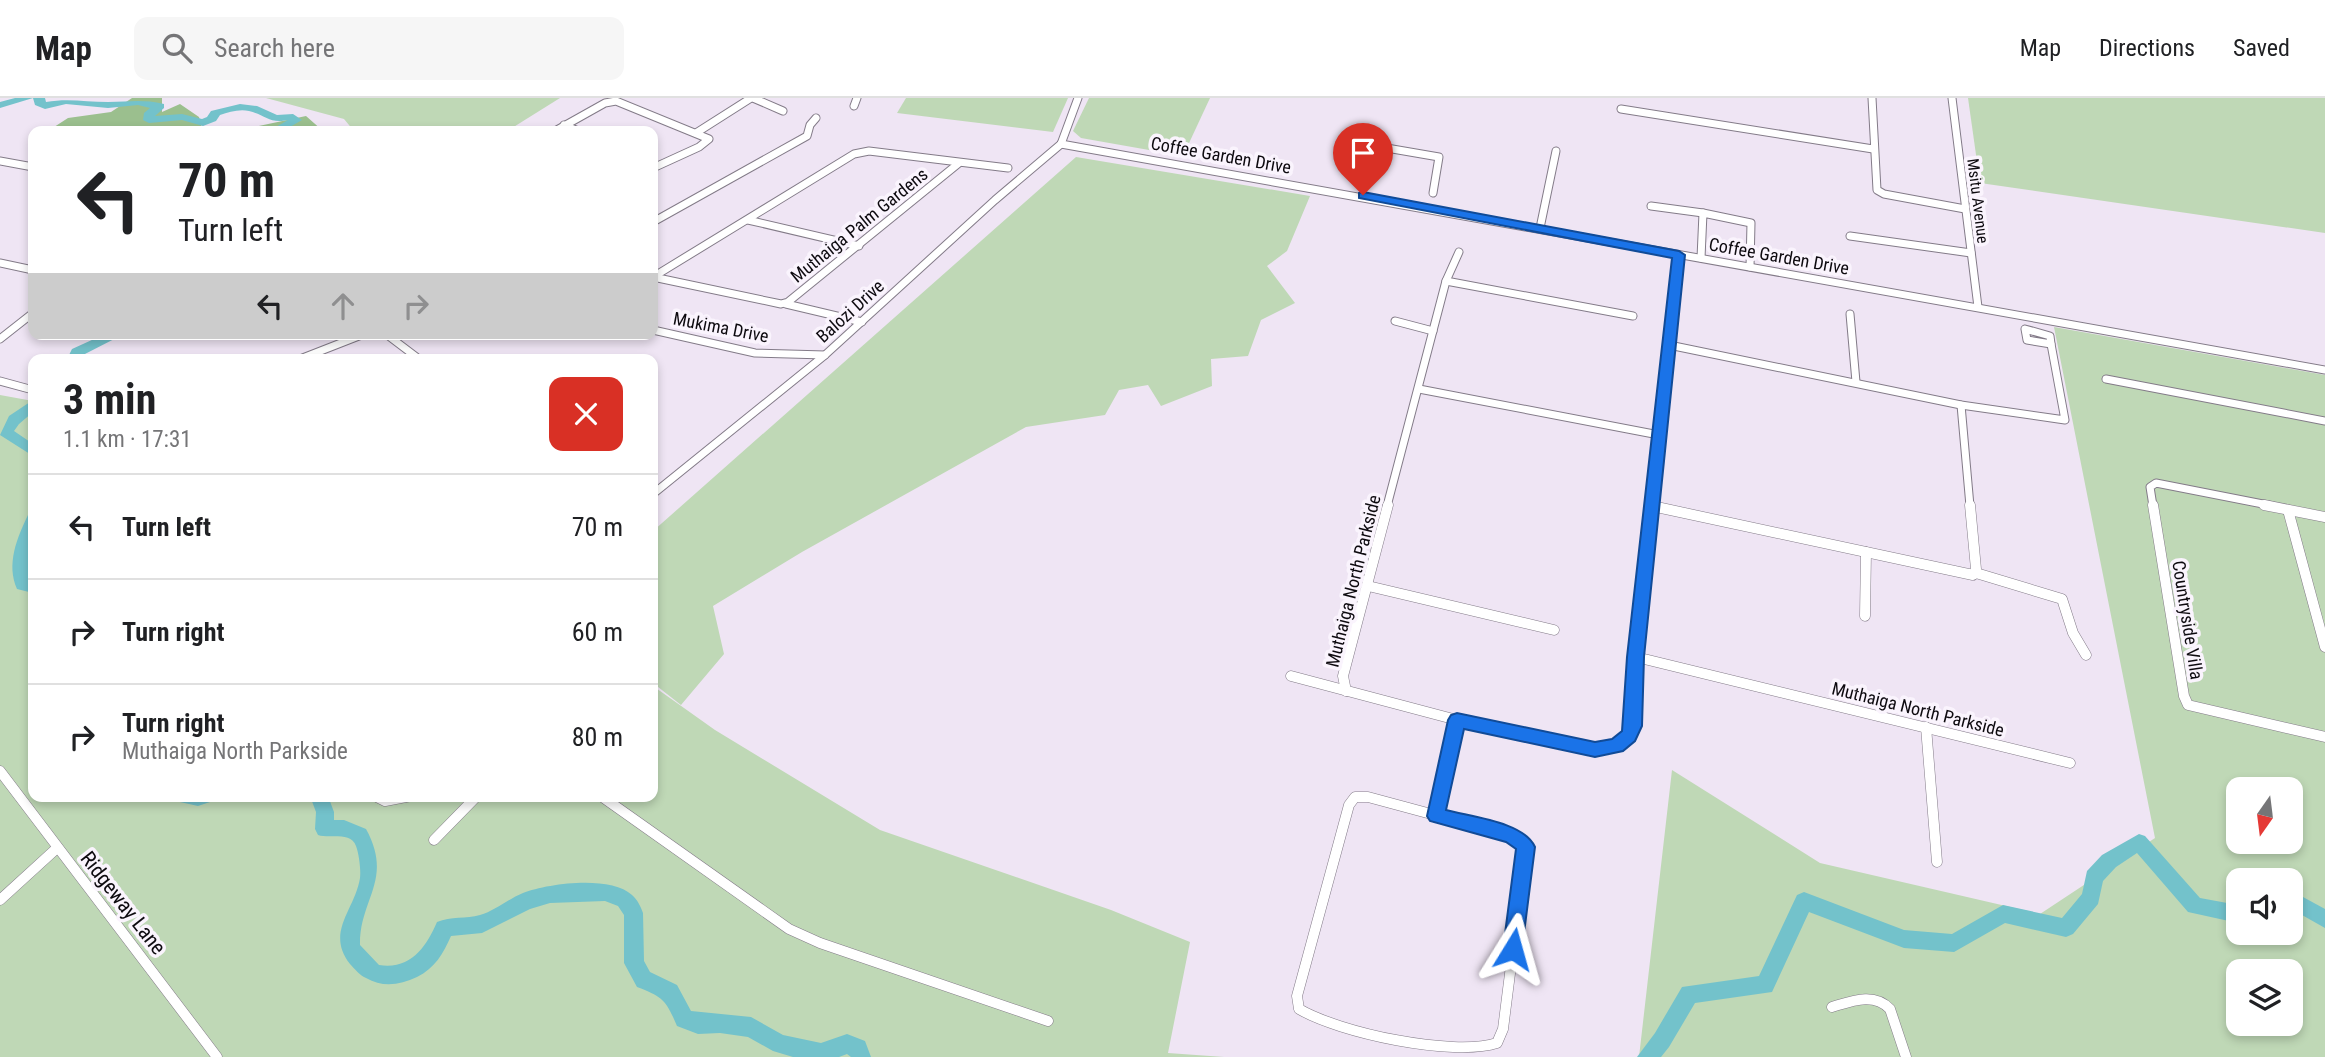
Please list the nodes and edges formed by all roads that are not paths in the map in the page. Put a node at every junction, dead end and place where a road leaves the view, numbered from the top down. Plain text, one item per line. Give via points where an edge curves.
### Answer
1 (752, 98) edge
2 (857, 98) edge
3 (1078, 98) edge
4 (1872, 98) edge
5 (1952, 98) edge
6 (854, 106) dead end
7 (1621, 108) dead end
8 (783, 111) dead end
9 (816, 118) dead end
10 (564, 125) edge
11 (696, 133) junction
12 (1061, 144) junction
13 (1376, 146) dead end
14 (1873, 149) junction
15 (1556, 151) dead end
16 (0, 161) edge
17 (958, 163) junction
18 (28, 166) edge
19 (658, 166) edge
20 (1008, 168) dead end
21 (1433, 193) dead end
22 (1651, 205) dead end
23 (1965, 209) junction
24 (1703, 213) junction
25 (658, 219) edge
26 (748, 220) junction
27 (1540, 228) junction
28 (1850, 236) dead end
29 (859, 246) junction
30 (1459, 252) dead end
31 (1971, 253) junction
32 (1679, 255) junction
33 (1702, 258) junction
34 (0, 263) edge
35 (1750, 267) junction
36 (28, 269) edge
37 (658, 274) edge
38 (658, 278) edge
39 (1446, 281) junction
40 (784, 303) junction
41 (1978, 307) junction
42 (1850, 314) dead end
43 (1633, 316) dead end
44 (28, 317) edge
45 (862, 321) junction
46 (1395, 321) dead end
47 (658, 331) edge
48 (1433, 331) junction
49 (0, 339) edge
50 (344, 340) edge
51 (394, 340) edge
52 (2052, 344) dead end
53 (1669, 345) junction
54 (312, 354) edge
55 (412, 354) edge
56 (825, 355) junction
57 (2325, 370) edge
58 (2106, 379) dead end
59 (0, 380) edge
60 (1856, 382) junction
61 (22, 387) joint
62 (28, 389) edge
63 (1419, 389) junction
64 (1961, 405) junction
65 (2325, 421) edge
66 (1659, 435) junction
67 (658, 491) edge
68 (1652, 506) junction
69 (2288, 510) junction
70 (2325, 517) edge
71 (1866, 552) junction
72 (1974, 574) junction
73 (1368, 586) junction
74 (1865, 615) dead end
75 (1554, 630) dead end
76 (2325, 647) edge
77 (2086, 655) dead end
78 (1636, 657) junction
79 (1291, 676) dead end
80 (1346, 691) junction
81 (1457, 720) junction
82 (1926, 727) junction
83 (2325, 737) edge
84 (2070, 763) dead end
85 (0, 771) edge
86 (471, 802) edge
87 (609, 802) edge
88 (1436, 816) junction
89 (434, 840) dead end
90 (57, 848) junction
91 (1937, 862) dead end
92 (0, 900) edge
93 (1832, 1007) dead end
94 (1048, 1021) dead end
95 (217, 1057) edge
96 (1906, 1057) edge

1 - 8 street
1 - 11 street
2 - 6 street
3 - 12 street
4 - 14 street
5 - 23 street, Msitu Avenue
7 - 14 street
9 - 25 street via 807,136
10 - 11 street via 616,101
11 - 19 street via 709,141
12 - 27 street, Coffee Garden Drive
12 - 45 street, Balozi Drive
13 - 21 street via 1439,157
14 - 23 street via 1880,193
15 - 27 street
16 - 18 street
17 - 20 street, Muthaiga Palm Gardens
17 - 26 street, Muthaiga Palm Gardens via 869,151 855,154
17 - 29 street, Muthaiga Palm Gardens
22 - 24 street
23 - 31 street, Msitu Avenue
24 - 33 street
24 - 35 street via 1751,223
26 - 29 street
26 - 37 street, Muthaiga Palm Gardens
27 - 32 street, Coffee Garden Drive
28 - 31 street
29 - 40 street, Muthaiga Palm Gardens
30 - 39 street
31 - 41 street, Msitu Avenue
32 - 33 street, Coffee Garden Drive
32 - 53 street, Muthaiga North Parkside
33 - 35 street, Coffee Garden Drive
34 - 36 street
35 - 41 street, Coffee Garden Drive
38 - 40 street, Muthaiga Palm Gardens
39 - 43 street
39 - 48 street, Muthaiga North Parkside
40 - 45 street
41 - 57 street, Coffee Garden Drive
42 - 60 street
44 - 49 street
45 - 56 street, Balozi Drive
46 - 48 street
47 - 56 street, Mukima Drive via 755,353
48 - 63 street, Muthaiga North Parkside
50 - 54 street
51 - 55 street
52 - 64 street via 2065,420
53 - 60 street
53 - 66 street, Muthaiga North Parkside
56 - 67 street, Balozi Drive
58 - 65 street
59 - 61 street
60 - 64 street
61 - 62 street
63 - 66 street
63 - 73 street, Muthaiga North Parkside
64 - 72 street
66 - 68 street, Muthaiga North Parkside
68 - 71 street
68 - 78 street, Muthaiga North Parkside
69 - 70 street
69 - 76 street
69 - 83 street, Countryside Villa via 2151,484 2189,705
71 - 72 street
71 - 74 street
72 - 77 street via 2062,599
73 - 75 street
73 - 80 street, Muthaiga North Parkside via 1343,676
78 - 81 street, Muthaiga North Parkside via 1633,726 1616,746 1595,749
78 - 82 street, Muthaiga North Parkside
79 - 80 street
80 - 81 street, Muthaiga North Parkside
81 - 88 street
82 - 84 street, Muthaiga North Parkside
82 - 91 street
85 - 90 street, Ridgeway Lane
86 - 89 street
87 - 94 street via 789,929
88 - 88 street via 1509,835 1526,847 1503,1029 1497,1043 1483,1049 1359,1035 1299,1009 1300,983 1355,797
90 - 92 street
90 - 95 street, Ridgeway Lane
93 - 96 street via 1869,998 1885,1002

